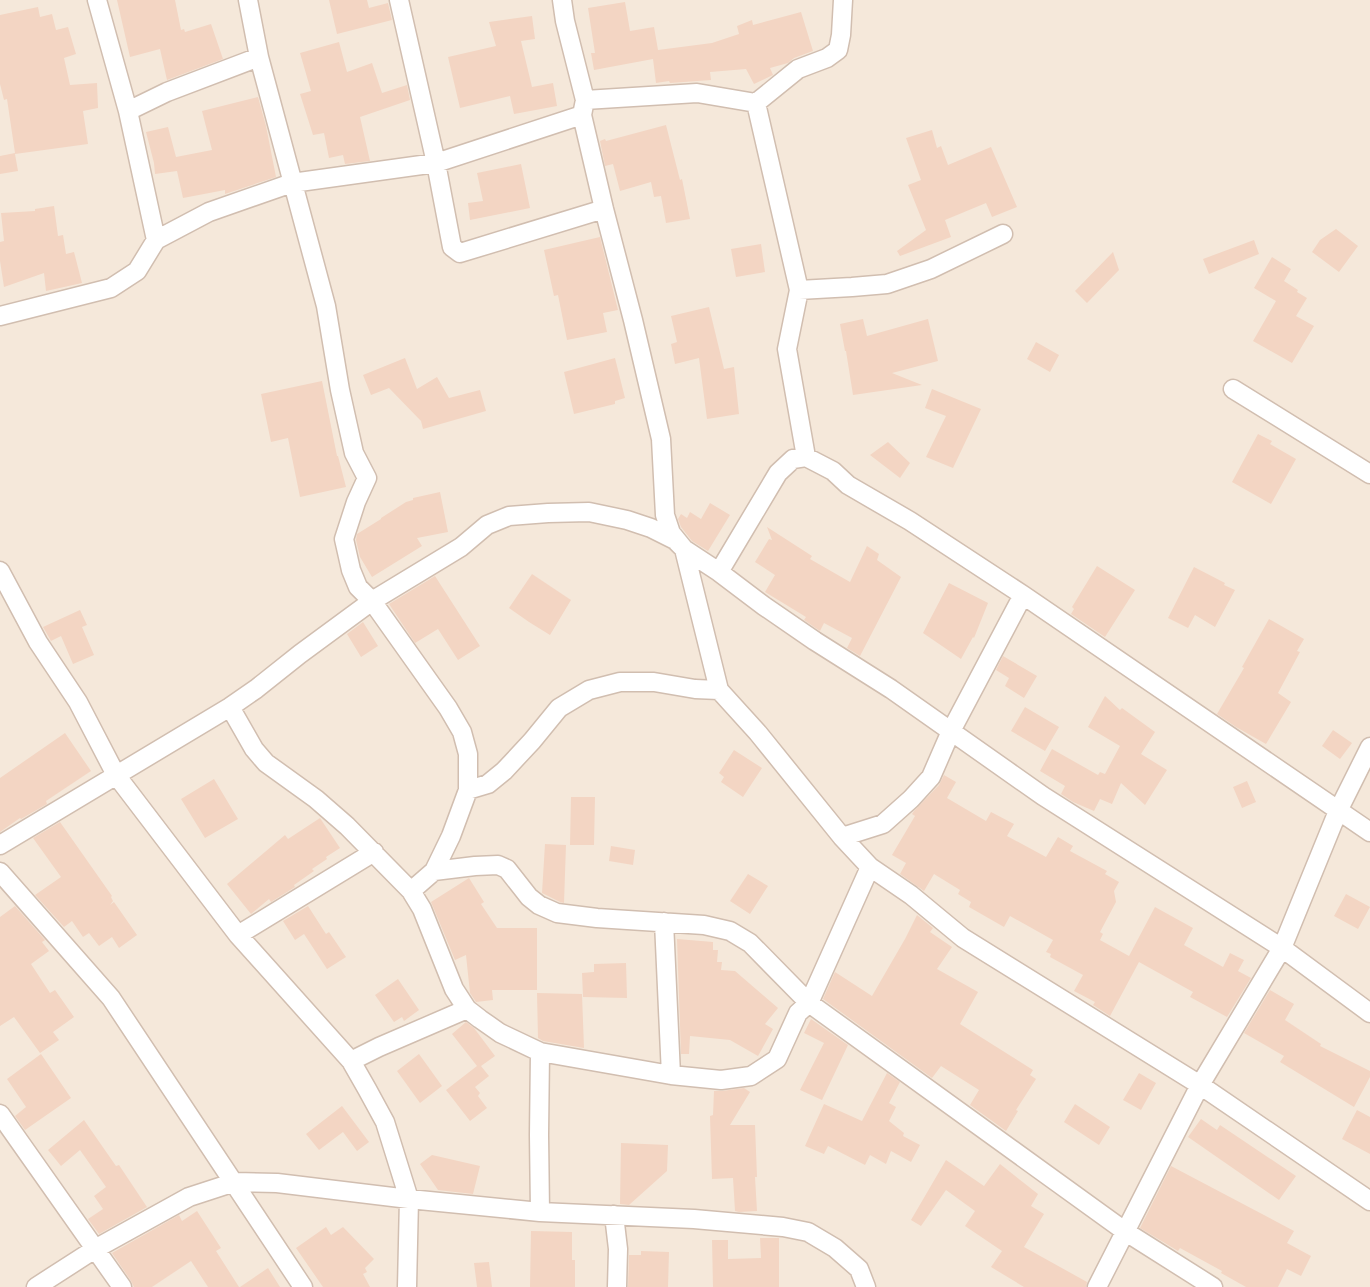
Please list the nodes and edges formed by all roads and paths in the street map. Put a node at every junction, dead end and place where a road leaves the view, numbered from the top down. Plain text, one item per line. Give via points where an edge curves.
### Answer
1 (97, 0) edge
2 (248, 0) edge
3 (399, 0) edge
4 (562, 0) edge
5 (843, 0) edge
6 (259, 57) junction
7 (756, 104) junction
8 (583, 107) junction
9 (128, 111) junction
10 (436, 163) junction
11 (292, 183) junction
12 (604, 209) junction
13 (1003, 234) dead end
14 (156, 240) junction
15 (800, 290) junction
16 (0, 316) edge
17 (1233, 389) dead end
18 (806, 457) junction
19 (1370, 474) edge
20 (684, 549) junction
21 (0, 571) edge
22 (719, 572) junction
23 (1023, 595) junction
24 (372, 601) junction
25 (719, 690) junction
26 (230, 707) junction
27 (951, 731) junction
28 (1370, 747) edge
29 (116, 775) junction
30 (468, 790) junction
31 (1338, 811) junction
32 (1370, 832) edge
33 (842, 837) junction
34 (0, 845) edge
35 (374, 852) junction
36 (870, 867) junction
37 (434, 871) junction
38 (0, 872) edge
39 (411, 891) junction
40 (664, 922) junction
41 (238, 935) junction
42 (1282, 948) junction
43 (809, 1003) junction
44 (467, 1009) junction
45 (1370, 1013) edge
46 (540, 1052) junction
47 (351, 1061) junction
48 (671, 1075) junction
49 (1200, 1085) junction
50 (0, 1114) edge
51 (235, 1182) junction
52 (409, 1200) junction
53 (1370, 1201) edge
54 (540, 1212) junction
55 (614, 1215) junction
56 (1126, 1232) junction
57 (94, 1249) junction
58 (36, 1287) edge
59 (122, 1287) edge
60 (303, 1287) edge
61 (407, 1287) edge
62 (617, 1287) edge
63 (866, 1287) edge
64 (1097, 1287) edge
65 (1214, 1287) edge

1 - 9 street
2 - 6 street
3 - 10 street
4 - 8 street
5 - 7 street via 838,50 798,69
6 - 9 street via 166,92
6 - 11 street
7 - 8 street via 697,93
7 - 15 street
8 - 10 street
8 - 12 street
9 - 14 street
10 - 11 street
10 - 12 street via 452,247 460,253
11 - 14 street via 209,212
11 - 24 street via 326,306 354,453 367,478 344,539 358,587
12 - 20 street via 661,439 665,515 671,532
13 - 15 street via 931,269 887,284
14 - 16 street via 137,271 111,288
15 - 18 street via 787,349
17 - 19 street
18 - 22 street via 794,459 778,473
18 - 23 street
20 - 22 street
20 - 24 street via 651,528 589,512 509,516 487,525 461,547
20 - 25 street
21 - 29 street via 38,642 78,702
22 - 27 street
23 - 27 street
23 - 31 street
24 - 26 street
24 - 30 street via 462,732 468,754
25 - 30 street via 654,682 620,682 589,690 559,708 504,771 488,783
25 - 33 street
26 - 29 street
26 - 35 street via 266,763 316,799
27 - 33 street via 931,777 911,799 883,824
27 - 42 street via 1043,796
28 - 31 street
29 - 34 street
29 - 41 street
30 - 37 street
31 - 32 street
31 - 42 street
33 - 36 street
35 - 39 street
35 - 41 street
36 - 43 street
36 - 49 street via 963,938
37 - 39 street
37 - 40 street via 498,865 507,869 529,897 556,913
38 - 51 street via 111,998
39 - 44 street via 454,989
40 - 43 street via 730,931 750,943
40 - 48 street
41 - 47 street
42 - 45 street
42 - 49 street
43 - 48 street via 798,1013 777,1059 751,1077 721,1080
43 - 56 street
44 - 46 street via 500,1033
44 - 47 street
46 - 48 street
46 - 54 street
47 - 52 street via 385,1122
49 - 53 street
49 - 56 street
50 - 57 street
51 - 52 street via 277,1183
51 - 57 street via 189,1197
51 - 60 street
52 - 54 street
52 - 61 street
54 - 55 street
55 - 62 street
55 - 63 street via 808,1232 859,1269
56 - 64 street
56 - 65 street
57 - 58 street
57 - 59 street

